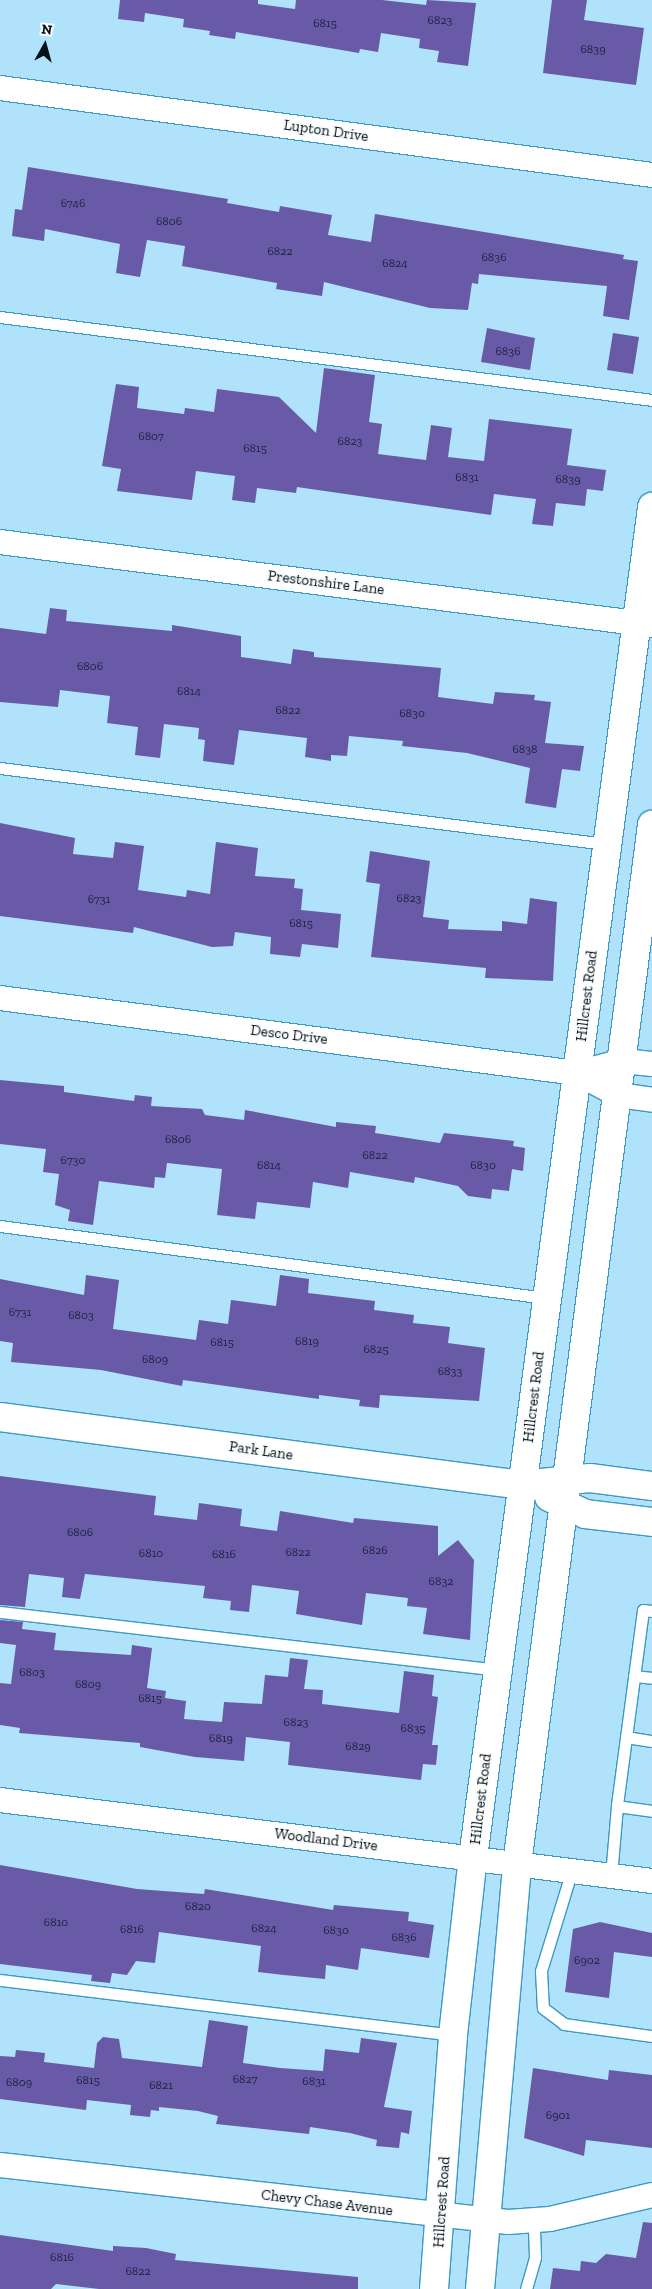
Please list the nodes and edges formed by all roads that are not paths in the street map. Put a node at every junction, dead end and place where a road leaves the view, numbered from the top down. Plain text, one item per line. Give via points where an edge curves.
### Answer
1 (0, 88) edge
2 (652, 175) edge
3 (0, 317) edge
4 (652, 400) edge
5 (652, 507) edge
6 (0, 542) edge
7 (644, 624) edge
8 (0, 768) edge
9 (651, 839) edge
10 (606, 844) junction
11 (0, 998) edge
12 (623, 1061) junction
13 (652, 1064) edge
14 (577, 1073) junction
15 (618, 1095) junction
16 (652, 1100) edge
17 (0, 1226) edge
18 (546, 1298) junction
19 (0, 1417) edge
20 (522, 1485) junction
21 (652, 1486) edge
22 (566, 1492) junction
23 (652, 1522) edge
24 (652, 1611) edge
25 (0, 1612) edge
26 (498, 1670) junction
27 (634, 1676) junction
28 (652, 1678) edge
29 (626, 1737) junction
30 (652, 1741) edge
31 (0, 1800) edge
32 (617, 1806) junction
33 (652, 1811) edge
34 (473, 1858) junction
35 (517, 1864) junction
36 (572, 1870) junction
37 (611, 1876) junction
38 (652, 1881) edge
39 (0, 1980) edge
40 (453, 2035) junction
41 (652, 2036) edge
42 (0, 2165) edge
43 (652, 2195) edge
44 (441, 2217) junction
45 (485, 2220) junction
46 (534, 2222) junction
47 (434, 2289) edge
48 (480, 2289) edge
49 (526, 2289) edge

1 - 2 street, Lupton Drive
3 - 4 lane
5 - 7 main road, Hillcrest Road
6 - 7 street, Prestonshire Lane
7 - 10 main road, Hillcrest Road
8 - 10 lane
9 - 12 main road
10 - 14 main road, Hillcrest Road
11 - 14 street, Desco Drive
12 - 13 street, Desco Drive
12 - 14 street, Desco Drive
12 - 15 main road
14 - 15 street, Desco Drive
14 - 18 main road, Hillcrest Road
15 - 16 street, Desco Drive
15 - 22 main road
17 - 18 lane
18 - 20 main road, Hillcrest Road
19 - 20 main road, Park Lane
20 - 22 main road, Park Lane
20 - 26 main road, Hillcrest Road
21 - 22 main road, Park Lane via 590,1478
22 - 23 main road via 585,1514
22 - 35 main road
24 - 27 lane via 643,1610
25 - 26 lane
26 - 34 main road, Hillcrest Road
27 - 28 lane
27 - 29 lane
29 - 30 lane
29 - 32 lane
31 - 34 street, Woodland Drive
32 - 33 lane
32 - 37 lane
34 - 35 street, Woodland Drive
34 - 40 main road, Hillcrest Road
35 - 36 street, Woodland Drive
35 - 45 main road
36 - 37 street, Woodland Drive
36 - 41 lane via 541,1971 543,2008 564,2024
37 - 38 street, Woodland Drive
39 - 40 lane
40 - 44 main road, Hillcrest Road
42 - 44 street, Chevy Chase Avenue
43 - 46 street, Chevy Chase Avenue
44 - 45 street, Chevy Chase Avenue
44 - 47 main road, Hillcrest Road
45 - 46 street, Chevy Chase Avenue
45 - 48 main road
46 - 49 lane via 535,2257

